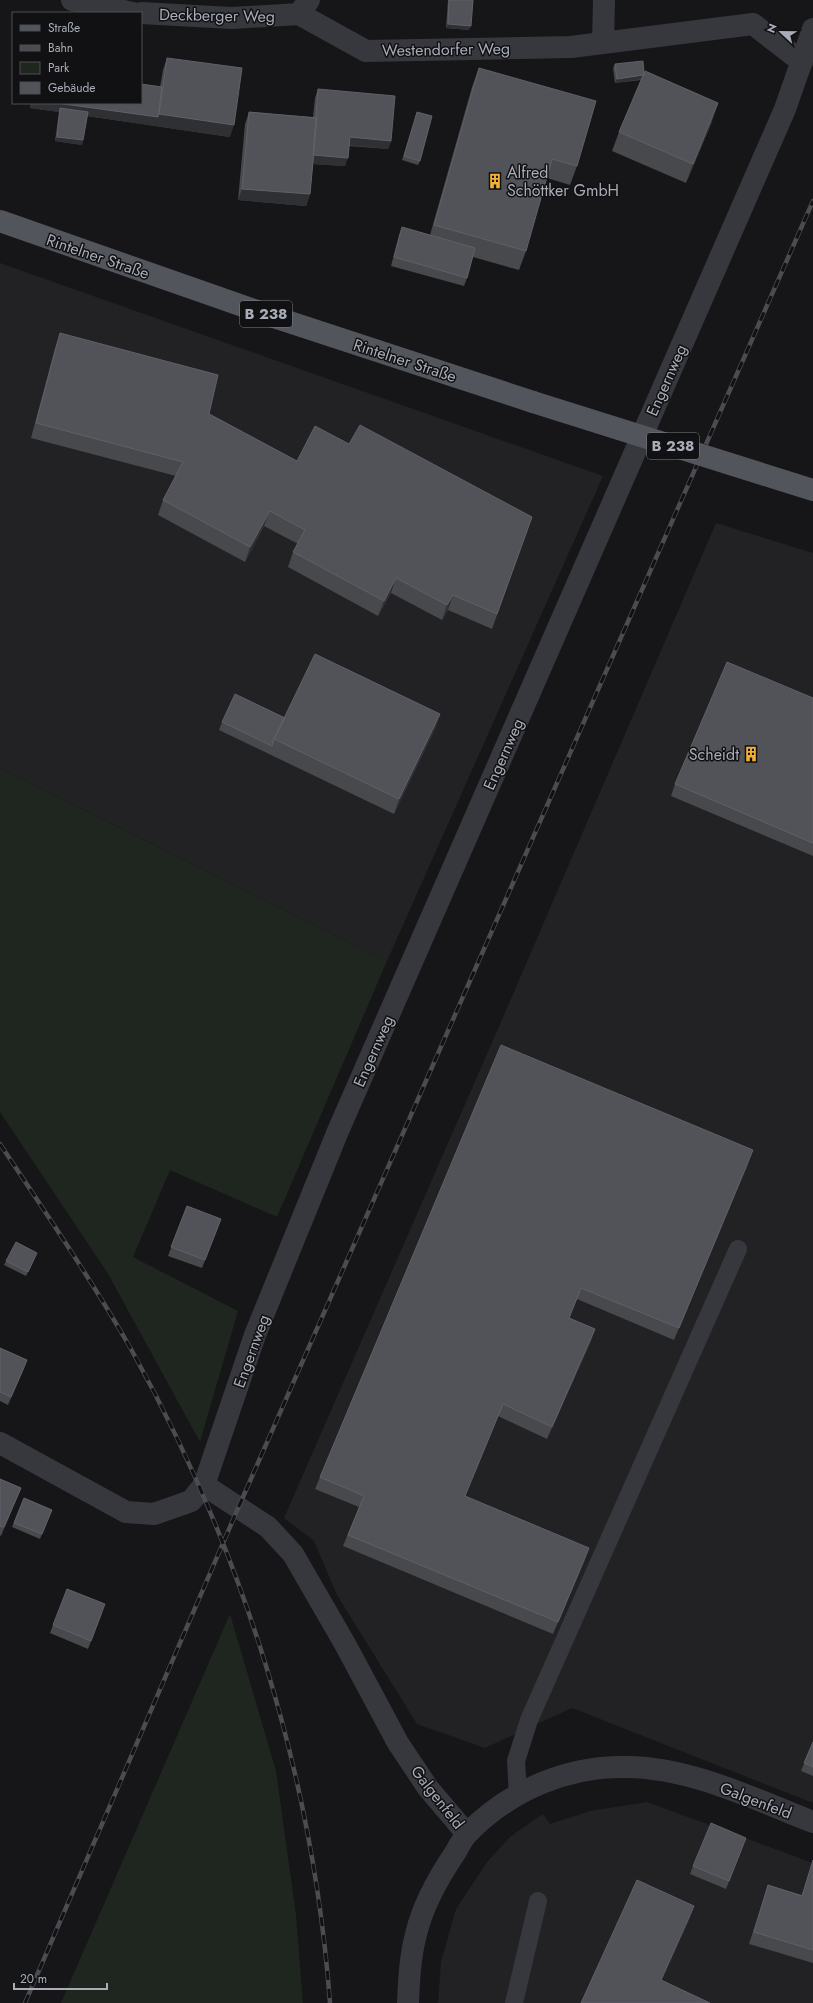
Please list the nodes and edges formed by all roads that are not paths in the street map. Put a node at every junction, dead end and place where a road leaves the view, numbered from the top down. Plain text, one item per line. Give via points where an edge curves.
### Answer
1 (72, 0) edge
2 (604, 0) edge
3 (304, 7) edge
4 (128, 12) edge
5 (142, 14) edge
6 (813, 29) edge
7 (603, 43) junction
8 (802, 62) junction
9 (0, 222) edge
10 (813, 490) edge
11 (738, 1249) dead end
12 (0, 1443) edge
13 (204, 1485) junction
14 (518, 1794) junction
15 (813, 1822) edge
16 (467, 1834) junction
17 (538, 1901) dead end
18 (408, 2003) edge
19 (514, 2003) edge

1 - 4 street
2 - 7 street
3 - 5 street, Deckberger Weg via 232,18
3 - 7 street, Westendorfer Weg via 366,51 571,47
6 - 8 street, Engernweg
7 - 8 street, Westendorfer Weg via 753,24
8 - 13 street, Engernweg via 785,109 338,1131 255,1335
9 - 10 main road, Rintelner Straße / B 238, bridge via 266,314
11 - 14 lane via 529,1720 516,1761
12 - 13 street via 126,1512 154,1514 184,1504 191,1501
13 - 16 street, Galgenfeld via 268,1526 293,1554 398,1744 428,1788
14 - 15 street, Galgenfeld via 545,1781 590,1769 629,1767 674,1772 718,1785
14 - 16 street, Galgenfeld via 490,1813
16 - 18 street via 427,1900 413,1948
17 - 19 lane

